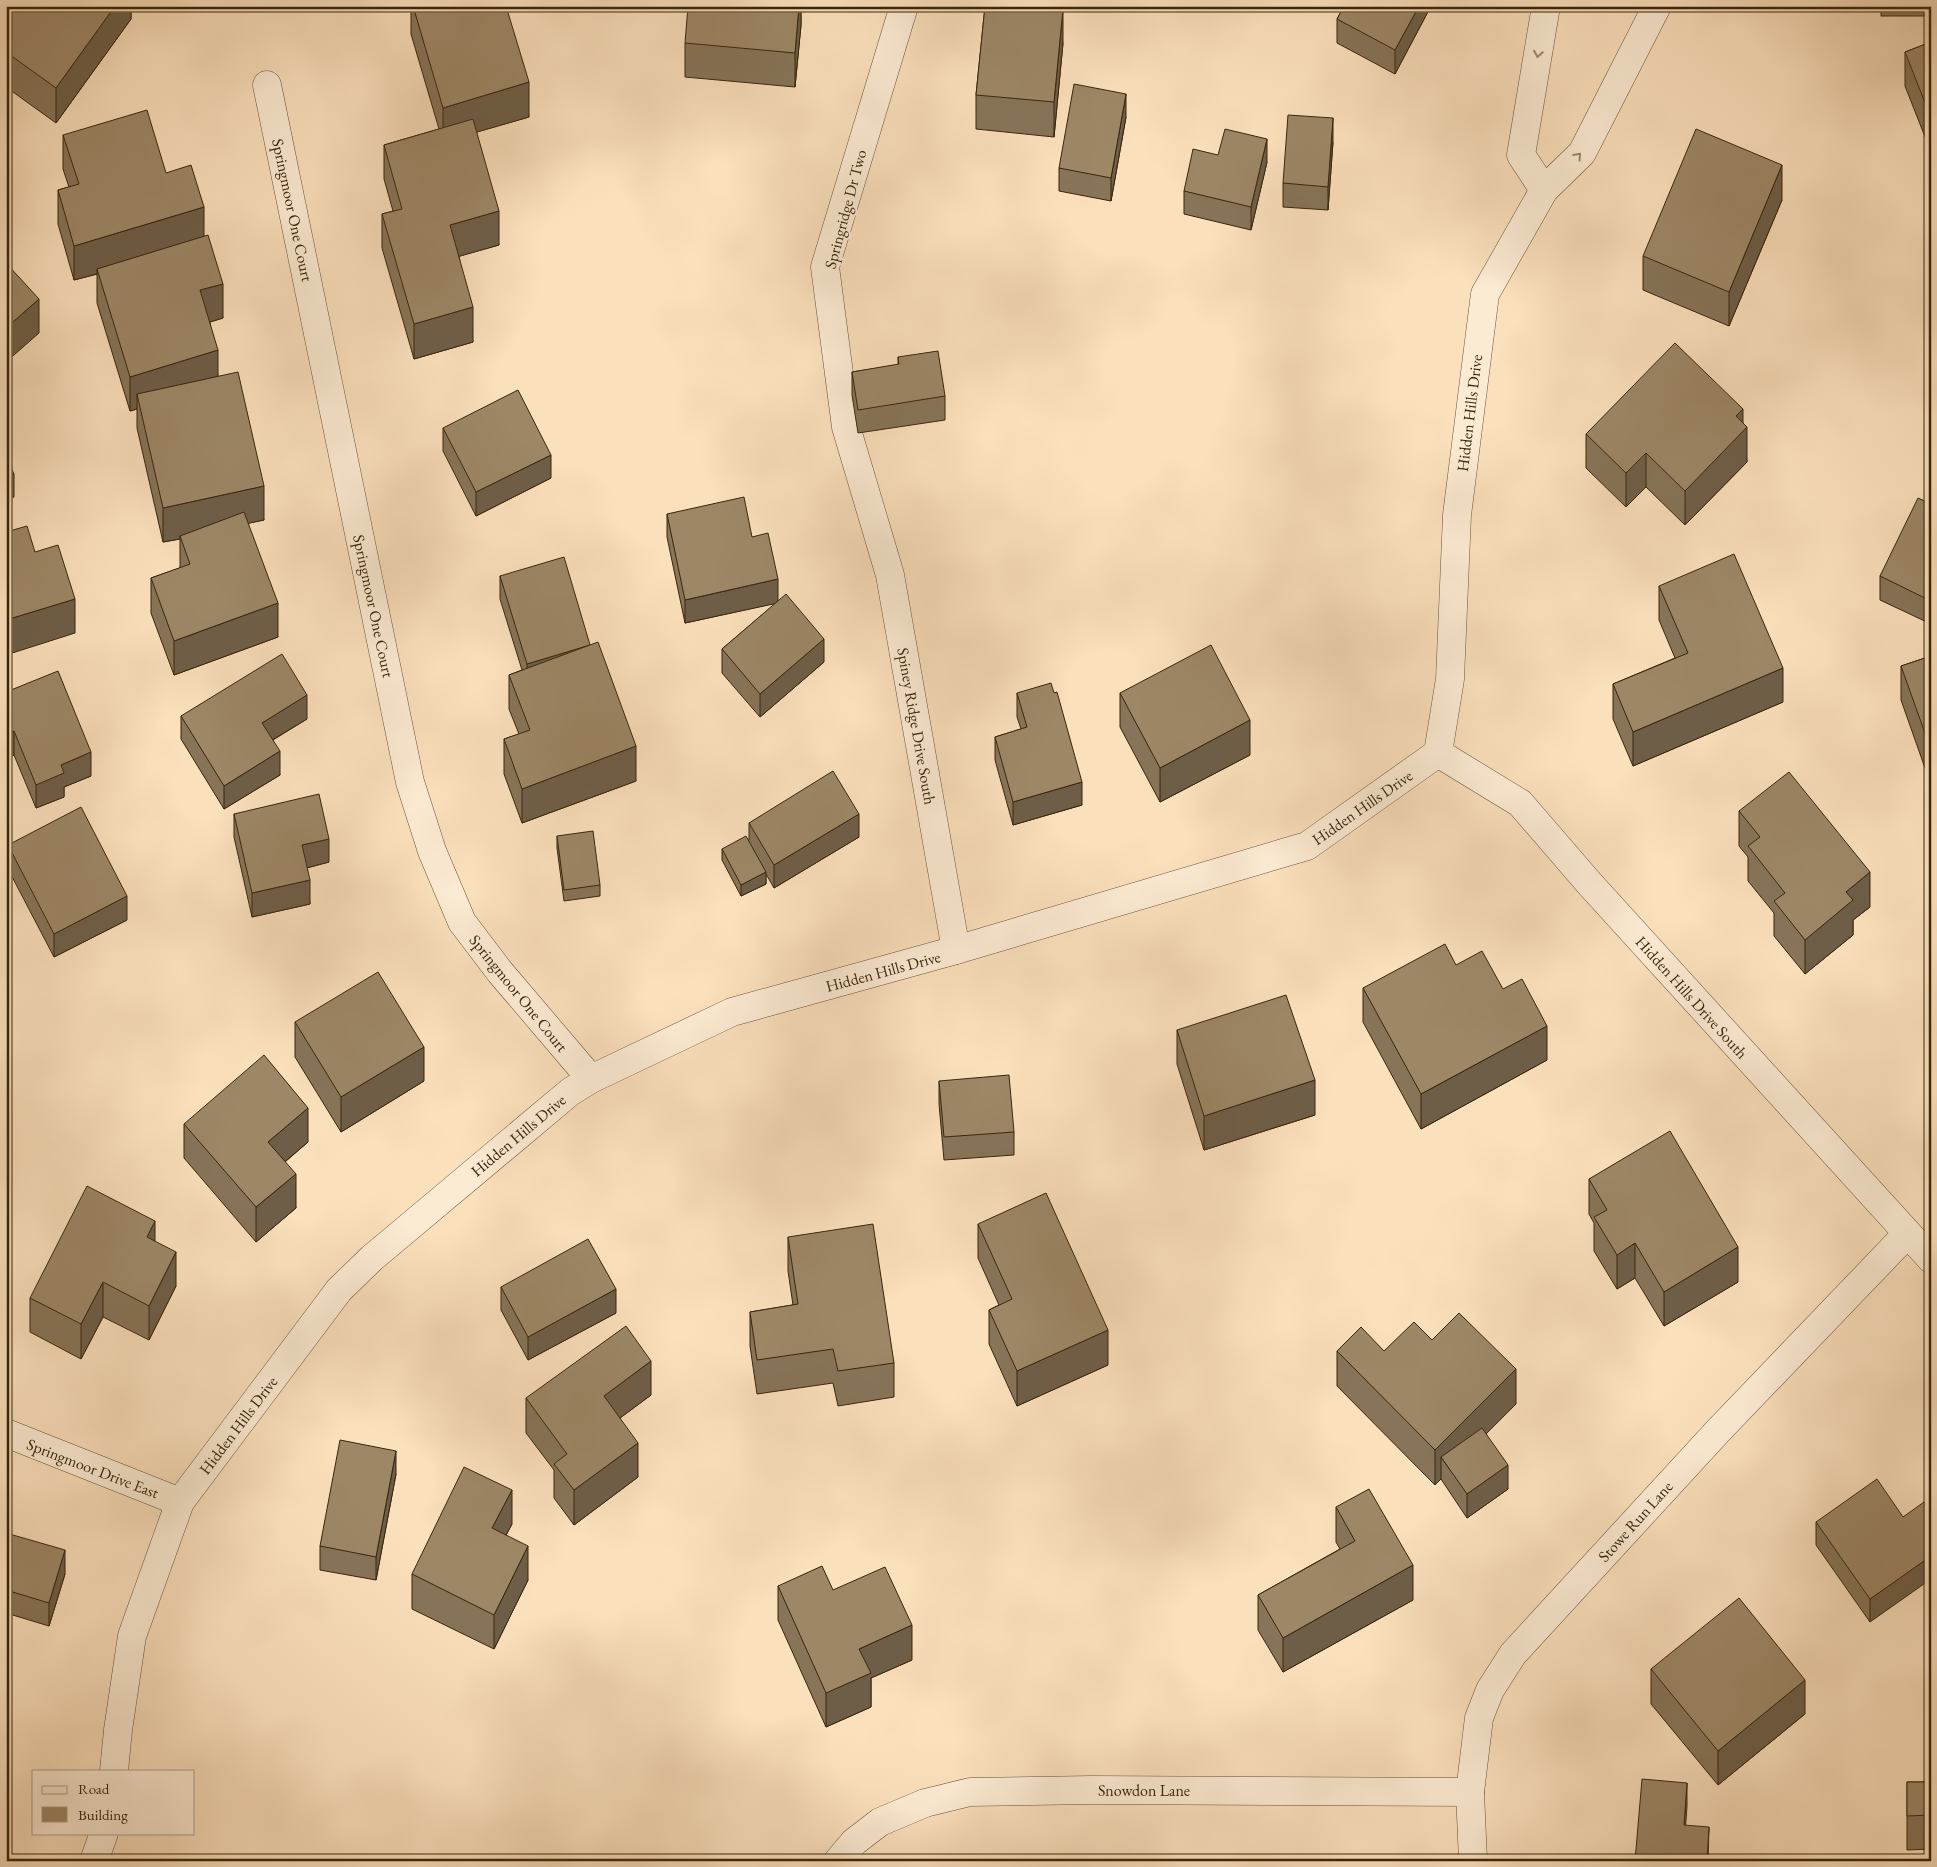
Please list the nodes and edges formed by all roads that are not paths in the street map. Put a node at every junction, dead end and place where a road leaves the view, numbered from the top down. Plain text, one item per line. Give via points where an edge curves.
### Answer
1 (904, 6) edge
2 (1546, 6) edge
3 (1657, 6) edge
4 (267, 85) dead end
5 (1544, 190) junction
6 (868, 503) joint
7 (1438, 753) junction
8 (956, 950) junction
9 (591, 1079) junction
10 (1907, 1234) junction
11 (1931, 1259) edge
12 (6, 1434) edge
13 (180, 1502) junction
14 (114, 1770) edge
15 (1470, 1792) junction
16 (104, 1834) edge
17 (94, 1861) edge
18 (838, 1861) edge
19 (1473, 1861) edge

1 - 6 street, Springridge Dr Two via 825,267 846,428
2 -> 5 street via 1522,155
5 -> 3 street, Hidden Hills Drive via 1582,152
4 - 9 street, Springmoor One Court via 410,782 432,851 462,922
5 - 7 street, Hidden Hills Drive via 1484,294 1456,515 1450,678
6 - 8 street, Spiney Ridge Drive South via 890,575
7 - 8 street, Hidden Hills Drive via 1307,846
7 - 10 street, Hidden Hills Drive South via 1520,803
8 - 9 street, Hidden Hills Drive via 732,1012
9 - 13 street, Hidden Hills Drive via 539,1117 372,1258 339,1290
10 - 11 street, Hidden Hills Drive South
10 - 15 street, Stowe Run Lane via 1718,1431 1513,1654 1490,1690 1479,1718
12 - 13 street, Springmoor Drive East
13 - 14 street, Hidden Hills Drive via 132,1636
15 - 18 street, Snowdon Lane via 970,1792 925,1802 880,1822 854,1842
15 - 19 street, Stowe Run Lane
16 - 17 street

